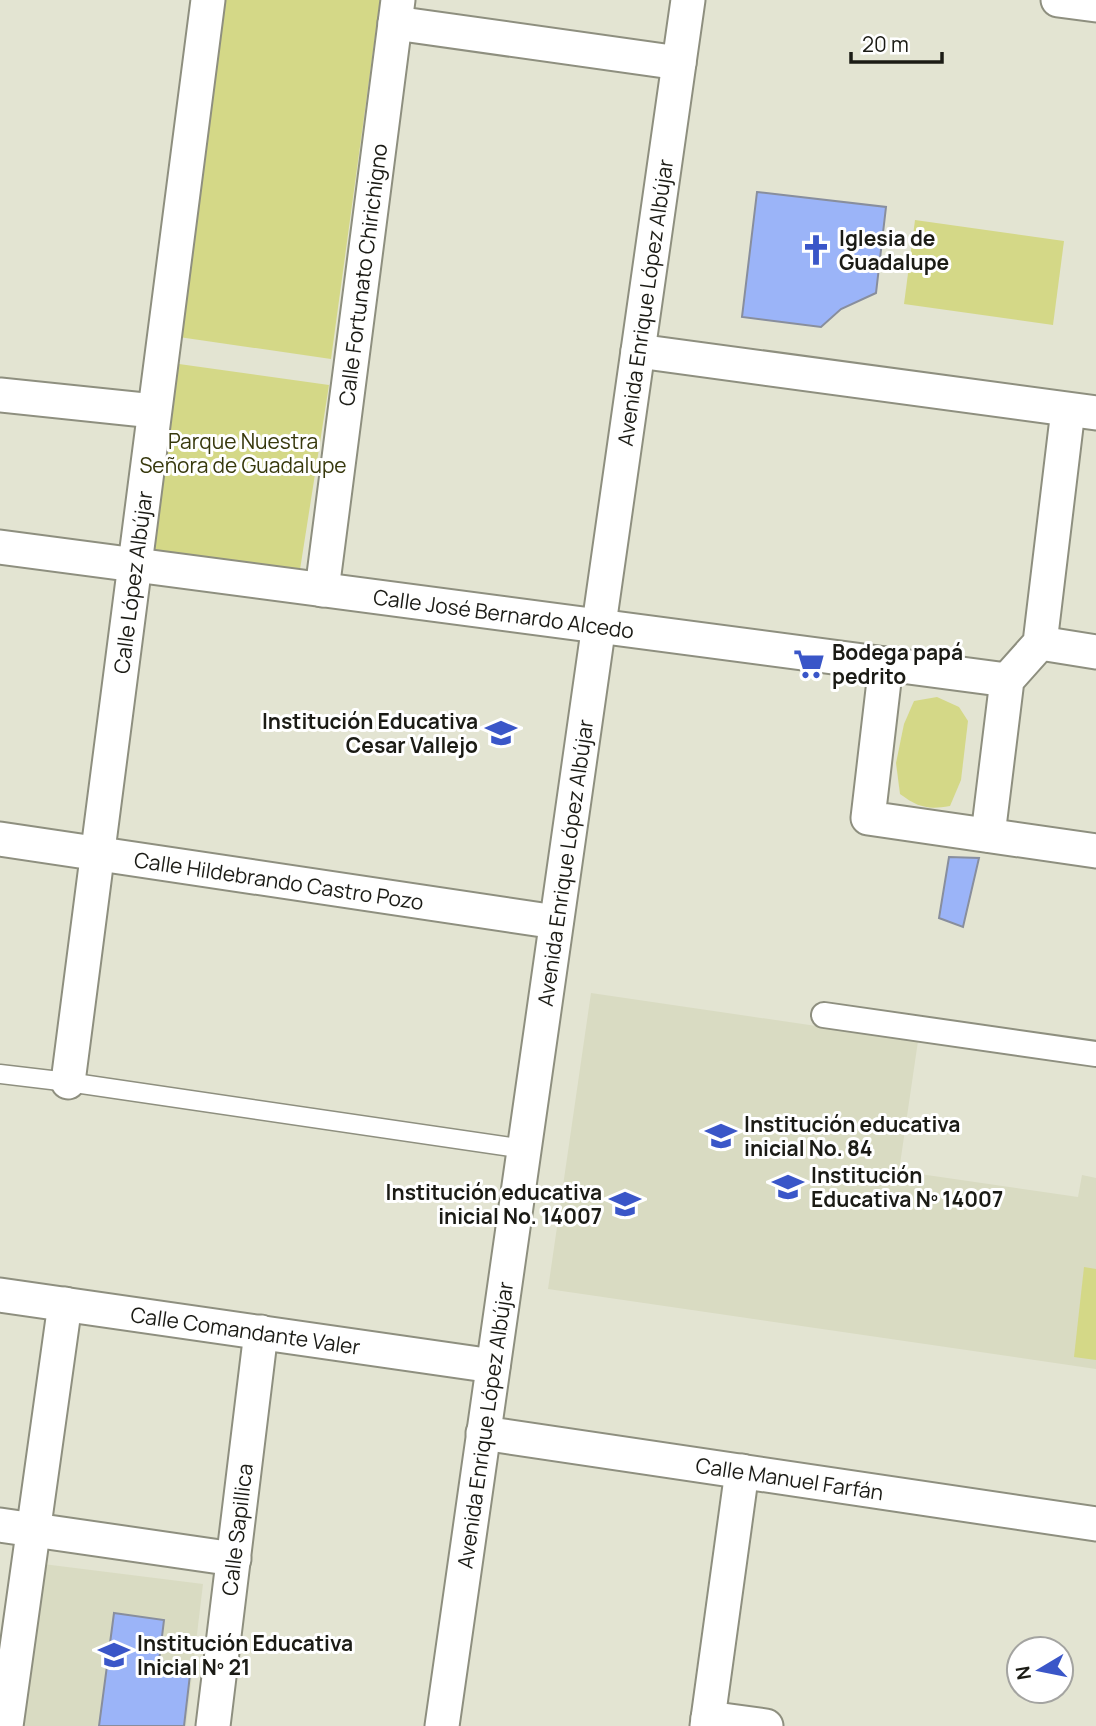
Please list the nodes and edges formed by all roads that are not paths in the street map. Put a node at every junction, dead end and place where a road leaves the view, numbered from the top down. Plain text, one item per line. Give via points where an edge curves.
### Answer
1 (208, 0) edge
2 (688, 0) edge
3 (1058, 0) edge
4 (1096, 5) edge
5 (397, 11) edge
6 (679, 63) junction
7 (638, 351) junction
8 (0, 396) edge
9 (154, 411) junction
10 (1082, 412) edge
11 (0, 547) edge
12 (135, 565) junction
13 (321, 590) junction
14 (598, 626) junction
15 (1040, 643) junction
16 (1096, 652) edge
17 (886, 664) junction
18 (1007, 680) junction
19 (988, 835) junction
20 (0, 839) edge
21 (1096, 851) edge
22 (97, 854) junction
23 (556, 922) junction
24 (824, 1015) dead end
25 (1096, 1054) edge
26 (0, 1074) edge
27 (68, 1082) junction
28 (524, 1149) junction
29 (0, 1294) edge
30 (65, 1304) junction
31 (261, 1332) junction
32 (493, 1366) junction
33 (484, 1433) junction
34 (742, 1471) junction
35 (1096, 1524) edge
36 (0, 1525) edge
37 (33, 1529) junction
38 (234, 1559) junction
39 (708, 1722) edge
40 (6, 1726) edge
41 (213, 1726) edge
42 (442, 1726) edge
43 (766, 1726) edge

1 - 9 street, Calle López Albújar
2 - 6 street, Avenida Enrique López Albújar
3 - 4 street
5 - 6 street
5 - 13 street, Calle Fortunato Chirichigno
6 - 7 street, Avenida Enrique López Albújar
7 - 10 street
7 - 14 street, Avenida Enrique López Albújar
8 - 9 street
9 - 12 street, Calle López Albújar
10 - 15 street
11 - 12 street, Calle José Bernardo Alcedo
12 - 13 street, Calle José Bernardo Alcedo
12 - 22 street, Calle López Albújar
13 - 14 street, Calle José Bernardo Alcedo
14 - 17 street, Calle José Bernardo Alcedo
14 - 23 street, Avenida Enrique López Albújar
15 - 16 street
15 - 18 street
17 - 18 street, Calle José Bernardo Alcedo
17 - 19 street via 868,818
18 - 19 street
19 - 21 street
20 - 22 street, Calle Hildebrando Castro Pozo
22 - 23 street, Calle Hildebrando Castro Pozo
22 - 27 street, Calle López Albújar
23 - 28 street, Avenida Enrique López Albújar
24 - 25 street
26 - 27 lane
27 - 28 lane
28 - 32 street, Avenida Enrique López Albújar
29 - 30 street, Calle Comandante Valer
30 - 31 street, Calle Comandante Valer
30 - 37 street
31 - 32 street, Calle Comandante Valer
31 - 38 street, Calle Sapillica
32 - 33 street, Avenida Enrique López Albújar
33 - 34 street, Calle Manuel Farfán
33 - 42 street, Avenida Enrique López Albújar
34 - 35 street, Calle Manuel Farfán
34 - 39 street
36 - 37 street
37 - 38 street
37 - 40 street
38 - 41 street, Calle Sapillica
39 - 43 street

